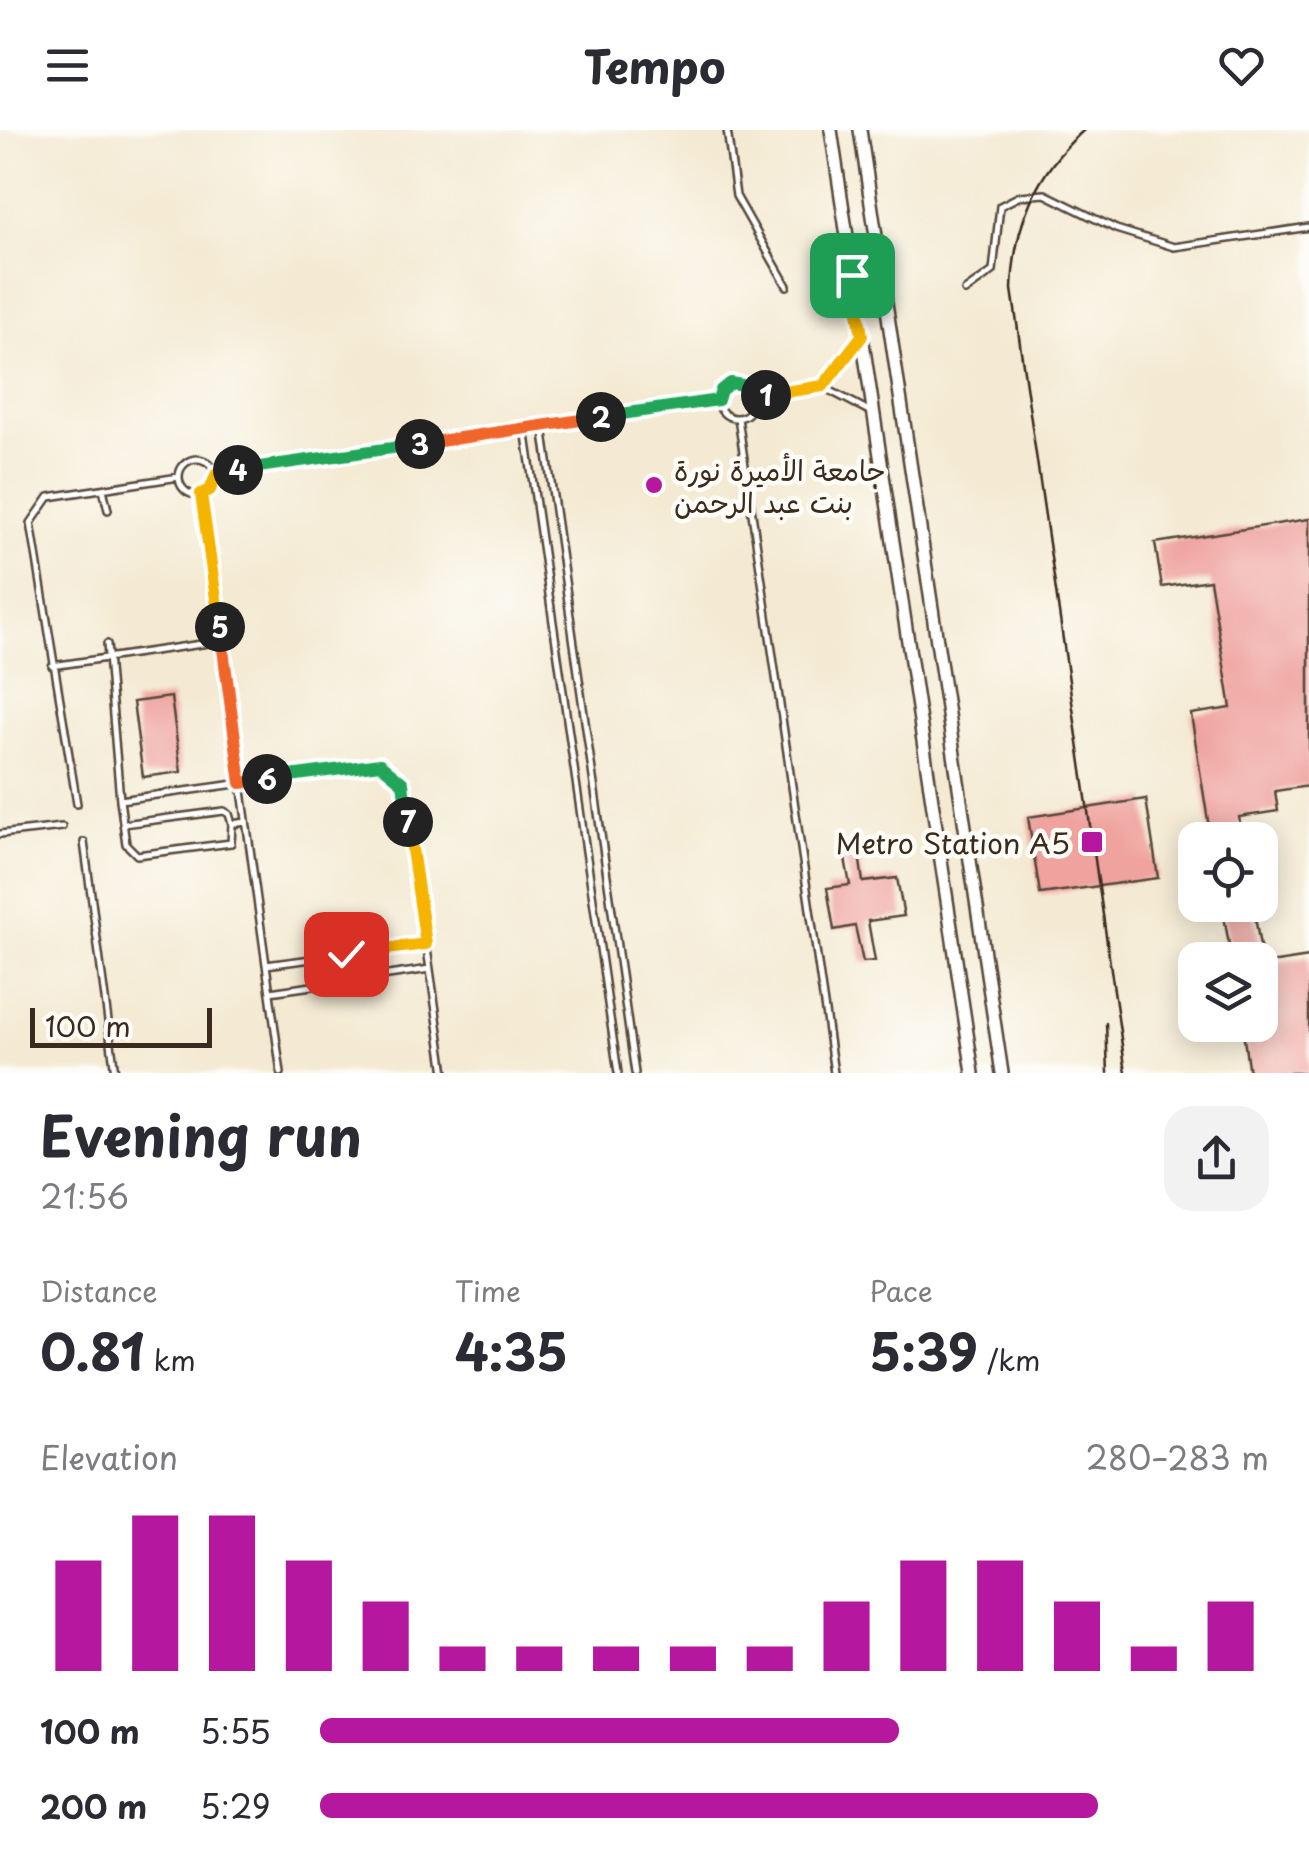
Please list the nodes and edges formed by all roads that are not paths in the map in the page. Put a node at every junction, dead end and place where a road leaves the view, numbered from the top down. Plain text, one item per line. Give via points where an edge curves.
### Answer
1 (727, 130) edge
2 (831, 130) edge
3 (860, 130) edge
4 (1309, 227) edge
5 (787, 286) dead end
6 (965, 291) dead end
7 (862, 336) junction
8 (823, 386) junction
9 (754, 396) junction
10 (718, 400) junction
11 (873, 413) junction
12 (738, 418) junction
13 (543, 426) junction
14 (525, 428) junction
15 (217, 473) junction
16 (179, 477) junction
17 (103, 488) junction
18 (201, 494) junction
19 (108, 510) dead end
20 (222, 641) junction
21 (107, 644) dead end
22 (109, 659) junction
23 (52, 666) junction
24 (241, 783) junction
25 (120, 800) junction
26 (77, 804) dead end
27 (246, 822) junction
28 (123, 824) junction
29 (232, 824) junction
30 (62, 826) dead end
31 (0, 834) edge
32 (84, 842) dead end
33 (426, 944) junction
34 (266, 965) junction
35 (430, 968) junction
36 (270, 992) junction
37 (115, 1073) edge
38 (281, 1073) edge
39 (445, 1073) edge
40 (618, 1073) edge
41 (636, 1073) edge
42 (834, 1073) edge
43 (973, 1073) edge
44 (1002, 1073) edge

1 - 5 lane via 736,196
2 - 7 street
3 - 44 street
4 - 6 lane via 1174,247 1116,229 1046,194 1020,196 1000,206 993,270
7 - 8 lane
7 - 11 street
8 - 9 lane
8 - 11 lane
9 - 10 lane via 736,382
9 - 12 lane via 748,413
10 - 12 lane via 726,415
10 - 13 lane
11 - 43 street
12 - 42 lane
13 - 14 lane
13 - 41 lane
14 - 15 lane
14 - 40 lane
15 - 16 lane via 198,459 182,466
15 - 18 lane
16 - 17 lane
16 - 18 lane via 187,492
17 - 19 lane
17 - 23 lane via 49,497 32,522
18 - 20 lane
20 - 22 lane
20 - 24 lane
21 - 22 lane
22 - 23 lane
22 - 25 lane
23 - 26 lane
24 - 25 lane
24 - 27 lane
24 - 33 lane via 380,764 403,783
25 - 28 lane
27 - 29 lane
27 - 34 lane
28 - 29 lane via 224,811
28 - 29 lane via 130,850 147,856 231,843
30 - 31 lane
32 - 37 lane
33 - 34 lane
33 - 35 lane
34 - 36 lane
35 - 36 lane
35 - 39 lane
36 - 38 lane

